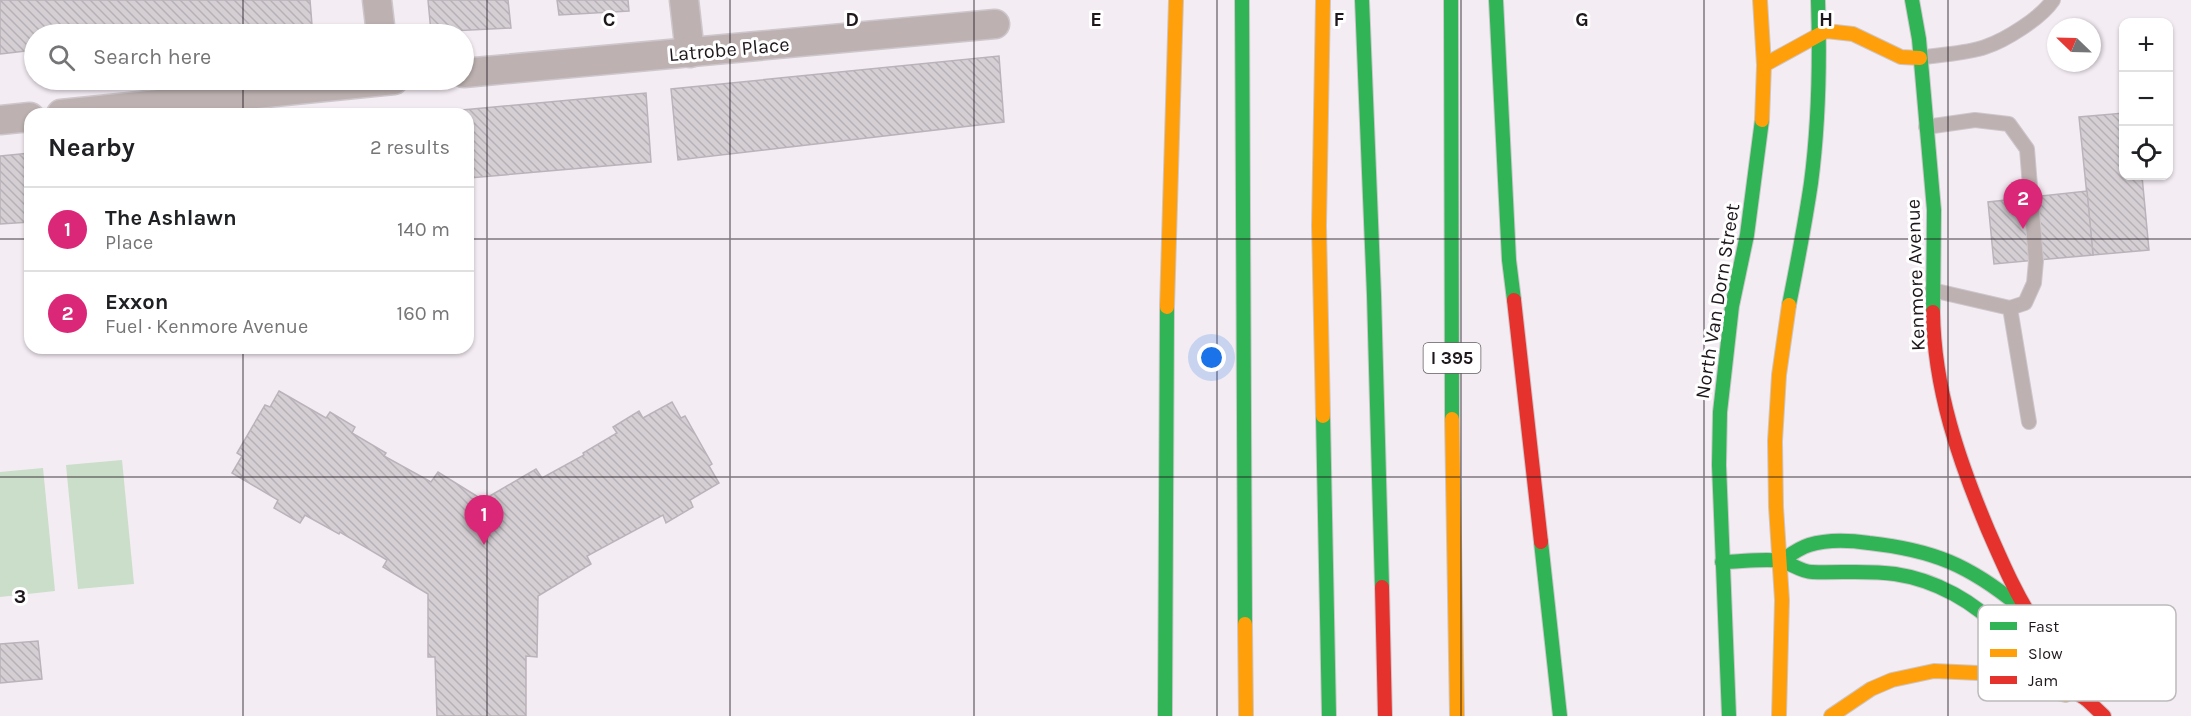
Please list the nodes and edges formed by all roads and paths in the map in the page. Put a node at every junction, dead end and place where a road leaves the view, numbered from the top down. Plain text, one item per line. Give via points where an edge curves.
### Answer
1 (377, 0) edge
2 (684, 0) edge
3 (1176, 0) edge
4 (1242, 0) edge
5 (1323, 0) edge
6 (1362, 0) edge
7 (1451, 0) edge
8 (1496, 0) edge
9 (1760, 0) edge
10 (1818, 0) edge
11 (1912, 0) edge
12 (2053, 0) edge
13 (380, 24) edge
14 (995, 24) dead end
15 (1819, 34) junction
16 (690, 53) junction
17 (1920, 58) junction
18 (1764, 65) junction
19 (474, 72) edge
20 (290, 90) edge
21 (118, 108) edge
22 (24, 118) edge
23 (0, 120) edge
24 (1926, 127) junction
25 (1932, 290) junction
26 (2010, 308) junction
27 (2029, 422) dead end
28 (1781, 561) junction
29 (1722, 562) junction
30 (2017, 605) edge
31 (2024, 605) edge
32 (1978, 609) edge
33 (1978, 674) edge
34 (2088, 701) edge
35 (1165, 716) edge
36 (1246, 716) edge
37 (1329, 716) edge
38 (1385, 716) edge
39 (1457, 716) edge
40 (1560, 716) edge
41 (1729, 716) edge
42 (1779, 716) edge
43 (1831, 716) edge
44 (2104, 716) edge

1 - 13 street
2 - 16 street
3 - 35 main road via 1164,525
4 - 36 main road
5 - 37 main road via 1319,226
6 - 38 main road
7 - 39 main road, I 395
8 - 40 main road via 1509,260
9 - 18 main road, North Van Dorn Street
10 - 15 main road
11 - 17 main road, Kenmore Avenue
12 - 17 lane via 2046,11 1985,47
14 - 16 street, Latrobe Place
15 - 17 main road via 1853,34 1901,57
15 - 18 main road
15 - 28 main road via 1811,181 1779,374 1775,439
16 - 19 street, Latrobe Place
17 - 24 main road, Kenmore Avenue
18 - 29 main road, North Van Dorn Street via 1755,183 1732,306 1720,412
20 - 21 street
22 - 23 street
24 - 25 main road, Kenmore Avenue via 1934,210
24 - 26 lane via 1975,120 2009,124 2027,149 2036,261 2034,283 2025,303
25 - 26 lane
25 - 31 main road, Kenmore Avenue via 1939,371 1953,438 1967,480
26 - 27 lane
28 - 29 main road, Kenmore Avenue
28 - 30 main road, Kenmore Avenue via 1810,544 1849,540 1904,545 1945,557 1982,576
28 - 32 main road, Kenmore Avenue via 1809,572 1896,574 1934,585
28 - 42 main road
29 - 41 main road, North Van Dorn Street
33 - 43 main road via 1929,671 1904,675 1867,689
34 - 44 main road, Kenmore Avenue

